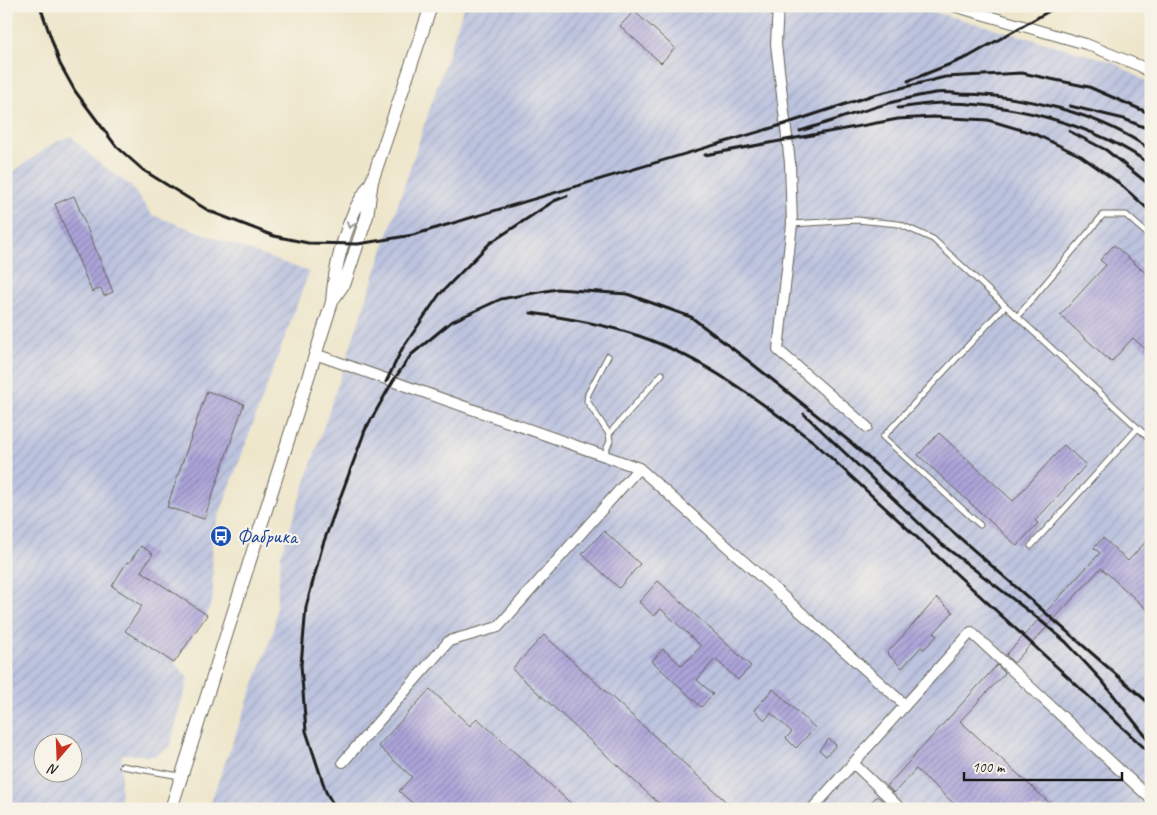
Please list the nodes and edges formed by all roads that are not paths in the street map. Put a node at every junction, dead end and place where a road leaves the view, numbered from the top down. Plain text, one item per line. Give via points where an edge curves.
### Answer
1 (431, 6) edge
2 (778, 6) edge
3 (953, 6) edge
4 (1151, 74) edge
5 (792, 224) junction
6 (1151, 237) edge
7 (1006, 306) junction
8 (1017, 317) junction
9 (315, 354) junction
10 (608, 356) dead end
11 (662, 374) dead end
12 (867, 427) dead end
13 (1138, 428) junction
14 (610, 434) junction
15 (1151, 440) edge
16 (604, 455) junction
17 (639, 468) junction
18 (980, 526) dead end
19 (1031, 546) dead end
20 (905, 705) junction
21 (343, 762) dead end
22 (853, 764) junction
23 (122, 766) dead end
24 (180, 776) junction
25 (1151, 799) edge
26 (171, 809) edge
27 (812, 809) edge
28 (901, 809) edge

1 - 9 street via 372,182 355,211 344,243 334,278 332,302
2 - 5 street via 776,44 790,163
3 - 4 street via 1086,44 1140,66
5 - 7 lane via 857,220 899,224 932,239
5 - 12 street via 778,350
6 - 8 lane via 1126,214 1103,215
7 - 8 lane
7 - 18 lane via 883,437
8 - 13 lane
9 - 16 street
9 - 24 street
10 - 14 lane via 587,401
11 - 14 lane
13 - 15 lane
13 - 19 lane
14 - 16 lane
16 - 17 street
17 - 20 street
17 - 21 street via 498,627 449,642
20 - 22 street
20 - 25 street via 971,632
22 - 27 street
22 - 28 street
23 - 24 lane
24 - 26 street

